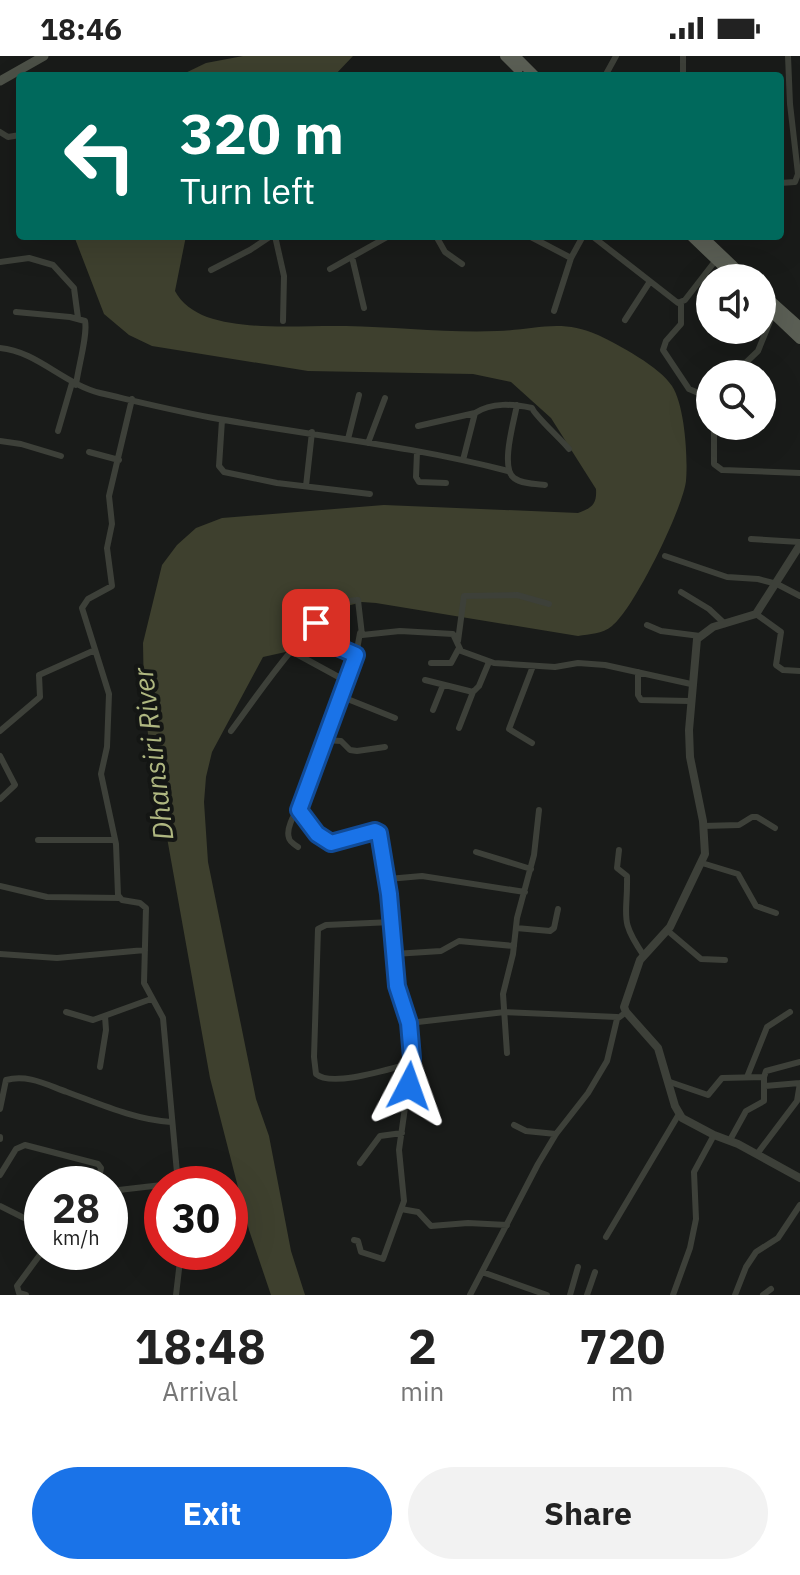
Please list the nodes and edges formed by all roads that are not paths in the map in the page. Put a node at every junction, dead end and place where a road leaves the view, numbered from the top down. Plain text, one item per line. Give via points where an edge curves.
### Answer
1 (44, 56) edge
2 (505, 56) edge
3 (515, 56) edge
4 (788, 56) edge
5 (30, 69) edge
6 (517, 72) edge
7 (531, 72) edge
8 (798, 157) edge
9 (784, 183) edge
10 (266, 240) edge
11 (274, 240) edge
12 (382, 240) edge
13 (438, 240) edge
14 (537, 240) edge
15 (581, 240) edge
16 (597, 240) edge
17 (695, 240) edge
18 (706, 240) edge
19 (352, 257) junction
20 (571, 258) junction
21 (716, 260) junction
22 (0, 262) edge
23 (462, 264) dead end
24 (720, 264) edge
25 (731, 264) edge
26 (330, 269) dead end
27 (211, 270) dead end
28 (649, 283) junction
29 (681, 303) junction
30 (776, 306) edge
31 (364, 308) dead end
32 (554, 311) dead end
33 (16, 312) dead end
34 (776, 317) edge
35 (78, 318) junction
36 (625, 320) dead end
37 (283, 321) dead end
38 (800, 327) edge
39 (800, 339) edge
40 (761, 344) edge
41 (0, 348) edge
42 (749, 360) edge
43 (74, 384) junction
44 (696, 392) edge
45 (359, 395) dead end
46 (385, 398) dead end
47 (132, 399) junction
48 (517, 405) junction
49 (475, 413) junction
50 (222, 420) junction
51 (418, 426) dead end
52 (58, 431) dead end
53 (312, 432) junction
54 (348, 439) junction
55 (713, 440) edge
56 (0, 441) edge
57 (368, 443) junction
58 (569, 449) dead end
59 (89, 452) dead end
60 (417, 452) junction
61 (61, 456) dead end
62 (119, 460) junction
63 (463, 460) junction
64 (508, 471) junction
65 (800, 473) edge
66 (446, 483) dead end
67 (545, 485) dead end
68 (306, 486) junction
69 (370, 494) dead end
70 (751, 539) dead end
71 (800, 543) edge
72 (665, 556) dead end
73 (777, 584) junction
74 (681, 592) dead end
75 (800, 596) edge
76 (549, 604) dead end
77 (756, 614) junction
78 (316, 623) junction
79 (725, 624) junction
80 (647, 625) dead end
81 (360, 633) junction
82 (700, 636) junction
83 (458, 645) junction
84 (95, 650) junction
85 (291, 651) junction
86 (356, 655) junction
87 (489, 662) junction
88 (431, 663) dead end
89 (533, 666) junction
90 (800, 671) edge
91 (638, 672) junction
92 (425, 680) dead end
93 (346, 681) junction
94 (691, 684) junction
95 (443, 685) junction
96 (473, 692) junction
97 (340, 696) junction
98 (689, 701) junction
99 (433, 710) dead end
100 (395, 718) dead end
101 (459, 728) dead end
102 (0, 731) edge
103 (231, 731) dead end
104 (324, 740) junction
105 (532, 743) dead end
106 (385, 747) dead end
107 (0, 756) edge
108 (0, 799) edge
109 (299, 810) junction
110 (539, 810) dead end
111 (703, 826) junction
112 (775, 828) dead end
113 (38, 840) dead end
114 (115, 840) junction
115 (298, 847) dead end
116 (619, 850) dead end
117 (476, 852) dead end
118 (702, 863) junction
119 (531, 869) junction
120 (388, 879) junction
121 (0, 886) edge
122 (525, 892) junction
123 (120, 898) junction
124 (558, 909) dead end
125 (776, 913) dead end
126 (392, 922) junction
127 (516, 928) junction
128 (668, 931) junction
129 (514, 946) junction
130 (145, 950) junction
131 (0, 954) edge
132 (394, 954) junction
133 (644, 956) junction
134 (725, 960) dead end
135 (151, 999) junction
136 (66, 1012) dead end
137 (505, 1012) junction
138 (790, 1012) dead end
139 (622, 1014) junction
140 (105, 1016) junction
141 (409, 1023) junction
142 (507, 1053) dead end
143 (800, 1062) edge
144 (412, 1063) junction
145 (100, 1067) dead end
146 (747, 1077) junction
147 (764, 1077) junction
148 (667, 1081) junction
149 (800, 1083) edge
150 (765, 1086) junction
151 (0, 1109) edge
152 (679, 1114) junction
153 (171, 1122) junction
154 (514, 1125) dead end
155 (402, 1133) junction
156 (556, 1134) junction
157 (714, 1135) junction
158 (730, 1140) junction
159 (757, 1154) junction
160 (360, 1163) dead end
161 (100, 1166) edge
162 (176, 1166) edge
163 (0, 1175) edge
164 (800, 1178) edge
165 (800, 1205) edge
166 (0, 1206) edge
167 (401, 1209) junction
168 (24, 1218) edge
169 (507, 1225) junction
170 (606, 1237) dead end
171 (354, 1240) dead end
172 (578, 1267) dead end
173 (29, 1270) edge
174 (179, 1270) edge
175 (482, 1272) junction
176 (595, 1272) dead end
177 (771, 1289) dead end
178 (530, 1292) edge
179 (26, 1295) edge
180 (176, 1295) edge
181 (470, 1295) edge
182 (547, 1295) edge
183 (570, 1295) edge
184 (587, 1295) edge
185 (673, 1295) edge
186 (735, 1295) edge
187 (763, 1295) edge

1 - 5 main road
2 - 6 main road
3 - 7 main road
4 - 8 street
8 - 9 street via 797,181
10 - 27 street
11 - 37 street via 284,276
12 - 19 street
13 - 23 street
14 - 20 street
15 - 20 street
16 - 28 street
17 - 21 main road
18 - 25 main road
19 - 26 street
19 - 31 street
20 - 32 street
21 - 24 main road
21 - 29 street
22 - 35 street via 29,258 53,265 74,288
28 - 29 street
28 - 36 street
29 - 44 street via 681,324 663,350
30 - 38 main road
33 - 35 street
34 - 39 main road
35 - 43 street via 87,330
40 - 42 street
41 - 43 street via 15,350
43 - 47 street
43 - 52 street
45 - 54 street
46 - 57 street
47 - 50 street
47 - 62 street
48 - 49 street
48 - 58 street via 532,408
48 - 64 street
49 - 51 street
49 - 63 street
50 - 53 street
50 - 68 street via 220,470
53 - 54 street
53 - 68 street
54 - 57 street
55 - 65 street via 714,464 722,470
56 - 61 street
57 - 60 street
59 - 62 street
60 - 63 street
60 - 66 street via 419,482
62 - 84 street via 109,496 112,586 82,608
63 - 64 street
64 - 67 street via 516,480
68 - 69 street
70 - 71 street
71 - 73 street
72 - 73 street via 727,577
73 - 75 street
73 - 77 street
74 - 79 street
76 - 83 street via 517,595 464,596
77 - 79 street
77 - 90 street via 781,632 776,665
78 - 81 street via 357,599
78 - 85 street
78 - 86 street via 331,644
79 - 82 street
80 - 82 street
81 - 83 street via 453,634
81 - 86 street
82 - 94 street
83 - 87 street
83 - 88 street via 451,663
84 - 102 street via 39,675 40,697
84 - 114 street via 109,694 101,774
85 - 93 street
85 - 103 street
86 - 93 street
87 - 89 street
87 - 96 street
89 - 91 street via 585,663
89 - 105 street via 509,729
91 - 94 street
91 - 98 street via 641,700
92 - 95 street
93 - 97 street
94 - 98 street
95 - 96 street
95 - 99 street
96 - 101 street
97 - 100 street
97 - 104 street
98 - 111 street via 690,757
104 - 106 street via 343,742 357,751
104 - 109 street
107 - 108 street via 15,785
109 - 115 street via 288,836
109 - 120 street via 331,843 378,832
110 - 119 street
111 - 112 street via 739,825 752,817
111 - 118 street
113 - 114 street
114 - 123 street
116 - 133 street via 617,868 627,876 625,922
117 - 119 street
118 - 125 street via 738,874 756,906
118 - 128 street
119 - 122 street
120 - 122 street via 422,876
120 - 126 street
121 - 123 street via 47,897
122 - 127 street
123 - 130 street via 145,906
124 - 127 street via 550,931
126 - 132 street
126 - 144 street via 318,929 316,1074 323,1079 358,1076
127 - 129 street
128 - 133 street
128 - 134 street via 701,959
129 - 132 street via 459,941 441,951
129 - 137 street via 503,994
130 - 131 street via 57,958
130 - 135 street via 144,983
132 - 141 street
133 - 139 street
135 - 140 street
135 - 153 street via 163,1018
136 - 140 street via 90,1021
137 - 139 street
137 - 141 street
137 - 142 street
138 - 146 street via 767,1027
139 - 148 street via 658,1048
139 - 156 street via 607,1061
140 - 145 street
141 - 144 street
143 - 147 street via 770,1069
144 - 155 street
146 - 147 street
146 - 148 street via 719,1079 708,1095
147 - 150 street
148 - 152 street
149 - 150 street
149 - 159 street via 799,1098
150 - 158 street via 764,1101 746,1111
151 - 153 street via 6,1080 28,1079 153,1121
152 - 157 street
152 - 170 street
153 - 162 street
154 - 156 street
155 - 160 street via 380,1136
155 - 167 street
156 - 169 street
157 - 158 street
157 - 185 street via 694,1172 696,1219
158 - 159 street
159 - 164 street
161 - 163 street via 25,1145 16,1149
165 - 186 street via 778,1238 756,1252
166 - 168 street
167 - 169 street via 418,1212 431,1226
167 - 171 street via 383,1259 361,1252
169 - 175 street
172 - 183 street
173 - 179 street via 17,1286
174 - 180 street
175 - 178 street
175 - 181 street
176 - 184 street
177 - 187 street
178 - 182 street

